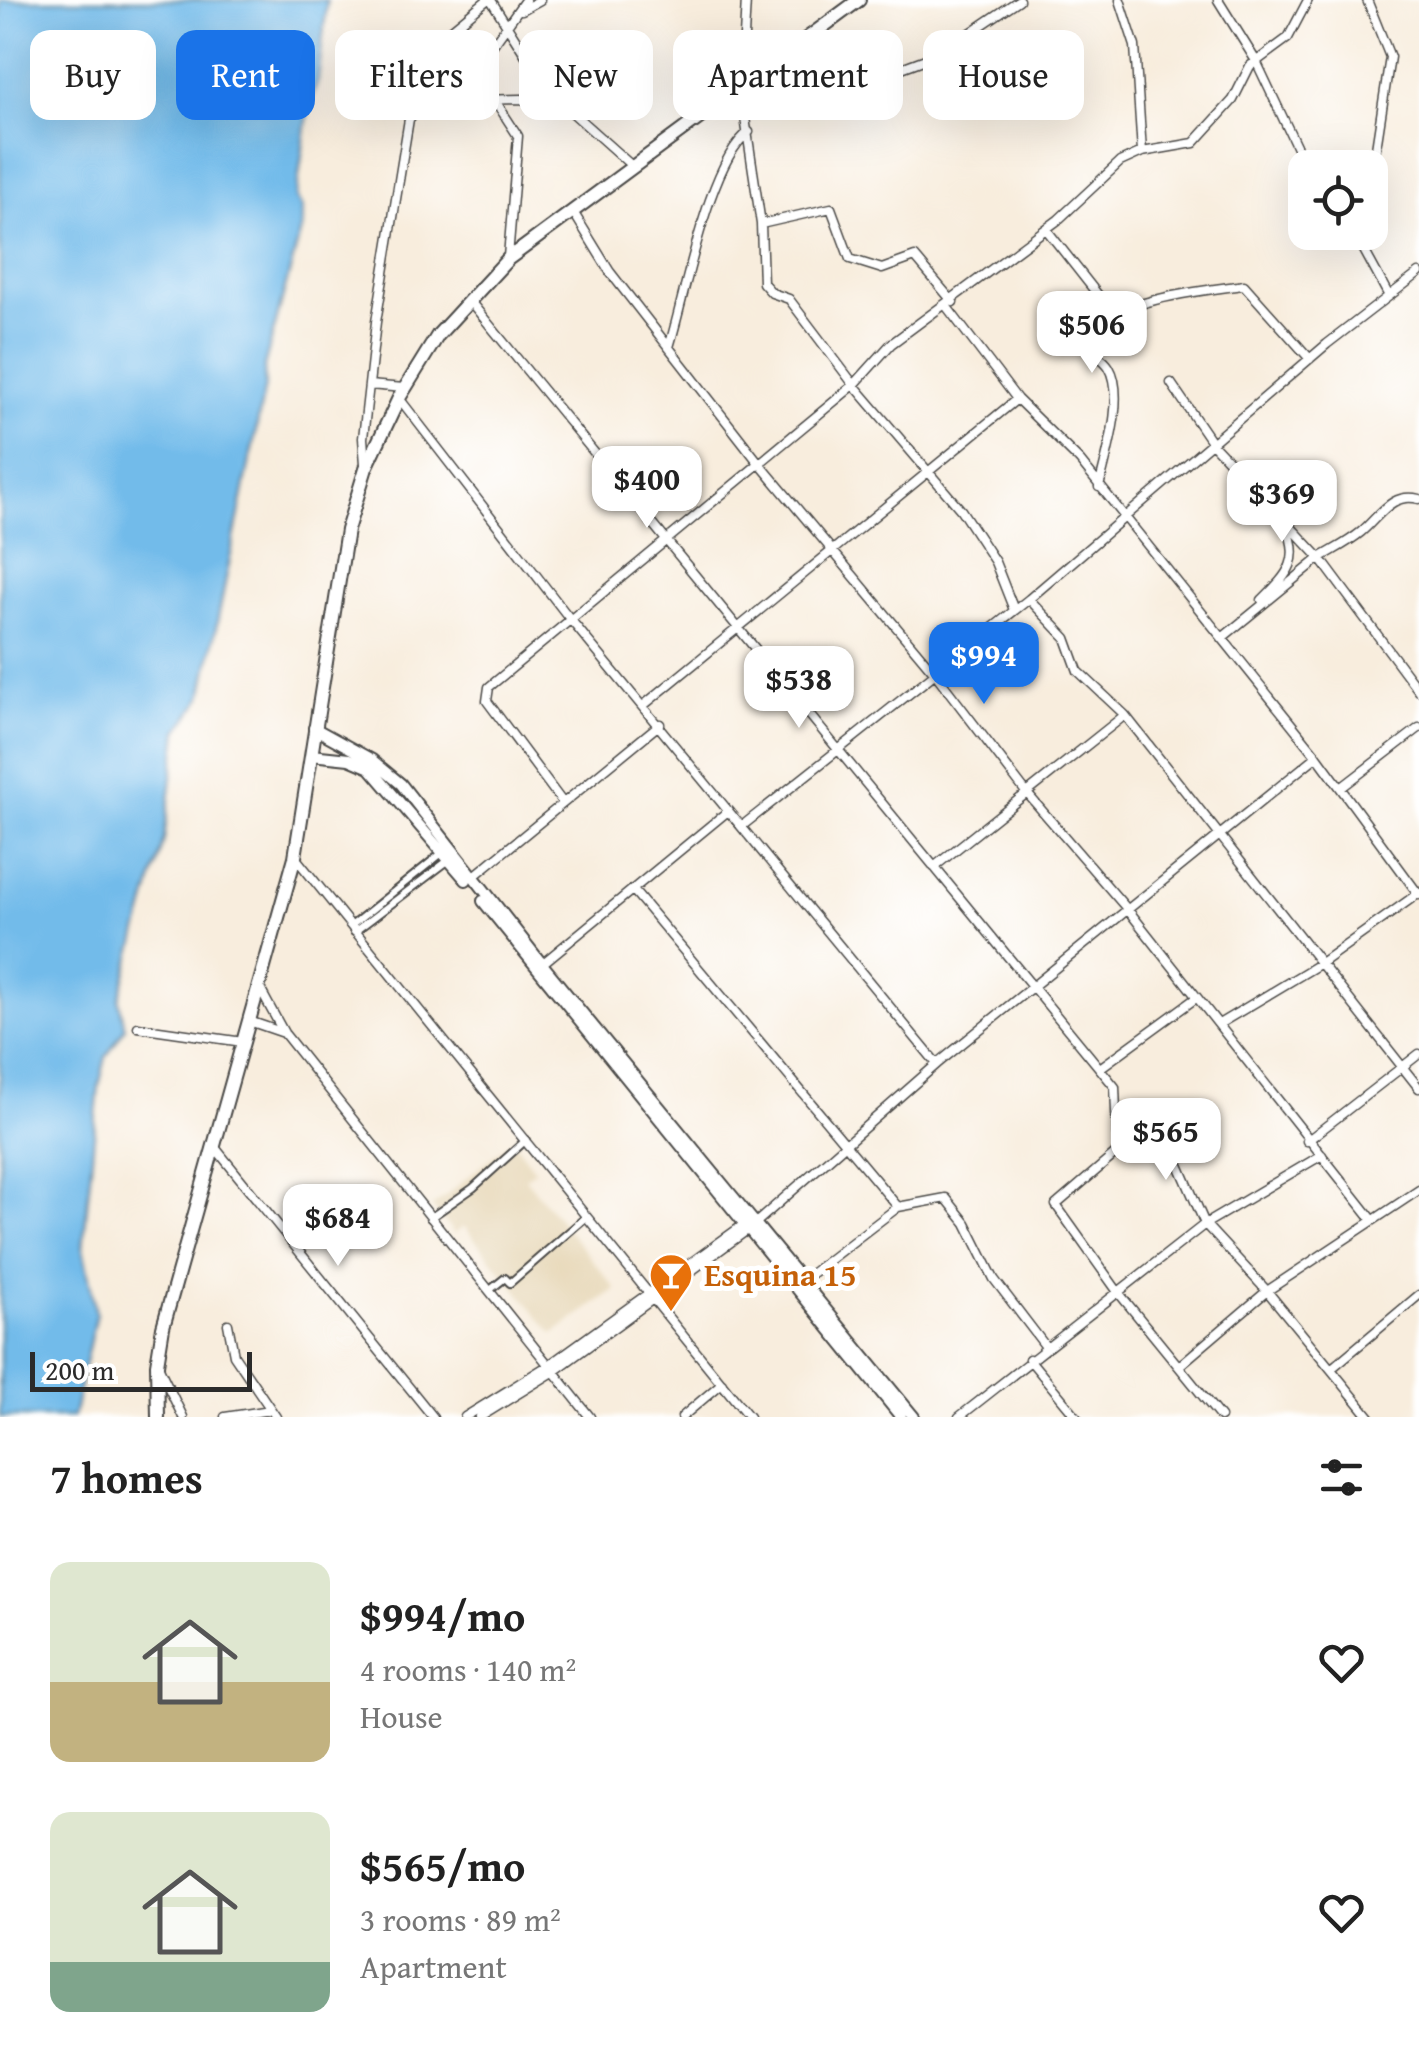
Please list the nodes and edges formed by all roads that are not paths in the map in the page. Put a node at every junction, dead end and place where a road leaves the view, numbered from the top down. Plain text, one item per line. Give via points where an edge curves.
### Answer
1 (489, 0) edge
2 (524, 0) edge
3 (540, 0) edge
4 (746, 0) edge
5 (859, 0) edge
6 (1019, 0) edge
7 (1120, 0) edge
8 (1218, 0) edge
9 (1308, 0) edge
10 (1368, 0) edge
11 (520, 10) junction
12 (509, 24) junction
13 (451, 30) edge
14 (744, 30) edge
15 (821, 30) edge
16 (499, 37) edge
17 (519, 41) edge
18 (1256, 60) junction
19 (903, 68) edge
20 (499, 107) edge
21 (409, 120) edge
22 (579, 120) edge
23 (699, 120) edge
24 (747, 120) edge
25 (749, 132) junction
26 (1298, 150) edge
27 (1376, 150) edge
28 (1142, 152) junction
29 (632, 166) junction
30 (572, 210) junction
31 (761, 224) junction
32 (1046, 229) junction
33 (1366, 250) edge
34 (508, 259) junction
35 (1419, 273) edge
36 (1389, 296) junction
37 (468, 299) junction
38 (950, 304) junction
39 (1113, 314) junction
40 (669, 347) junction
41 (1310, 359) junction
42 (369, 384) junction
43 (1171, 384) dead end
44 (854, 386) junction
45 (402, 393) junction
46 (1017, 399) junction
47 (1212, 443) junction
48 (759, 463) junction
49 (366, 468) junction
50 (928, 474) junction
51 (1099, 486) junction
52 (1419, 498) edge
53 (1277, 512) junction
54 (1123, 520) junction
55 (665, 540) junction
56 (834, 551) junction
57 (1320, 558) junction
58 (1028, 599) junction
59 (1014, 610) junction
60 (1250, 616) junction
61 (570, 619) junction
62 (738, 627) junction
63 (1222, 638) junction
64 (934, 672) junction
65 (1419, 690) edge
66 (644, 705) junction
67 (1125, 716) junction
68 (660, 724) junction
69 (1419, 728) edge
70 (314, 730) junction
71 (840, 751) junction
72 (311, 752) junction
73 (1316, 756) junction
74 (1341, 788) junction
75 (1025, 791) junction
76 (563, 804) junction
77 (728, 811) junction
78 (742, 826) junction
79 (1221, 834) junction
80 (447, 855) junction
81 (294, 857) junction
82 (934, 867) junction
83 (472, 877) junction
84 (633, 890) junction
85 (1419, 894) edge
86 (1128, 910) junction
87 (352, 929) junction
88 (1321, 963) junction
89 (542, 964) junction
90 (259, 987) junction
91 (1032, 987) junction
92 (1196, 998) junction
93 (250, 1021) junction
94 (1219, 1024) junction
95 (138, 1027) dead end
96 (284, 1034) junction
97 (243, 1042) junction
98 (1419, 1054) edge
99 (937, 1064) junction
100 (1404, 1067) junction
101 (1100, 1068) junction
102 (1419, 1088) edge
103 (527, 1140) junction
104 (1307, 1141) junction
105 (845, 1144) junction
106 (1126, 1144) junction
107 (214, 1146) junction
108 (1322, 1155) junction
109 (1419, 1190) edge
110 (898, 1208) junction
111 (586, 1217) junction
112 (430, 1218) junction
113 (1372, 1219) junction
114 (754, 1221) junction
115 (1205, 1224) junction
116 (803, 1280) junction
117 (490, 1290) junction
118 (1267, 1291) junction
119 (1118, 1292) junction
120 (1419, 1295) edge
121 (653, 1296) junction
122 (228, 1324) dead end
123 (1046, 1347) junction
124 (1030, 1360) junction
125 (157, 1364) junction
126 (1178, 1366) junction
127 (551, 1368) junction
128 (1332, 1368) junction
129 (722, 1384) junction
130 (273, 1413) edge
131 (158, 1417) edge
132 (183, 1417) edge
133 (226, 1417) edge
134 (432, 1417) edge
135 (465, 1417) edge
136 (480, 1417) edge
137 (590, 1417) edge
138 (682, 1417) edge
139 (749, 1417) edge
140 (901, 1417) edge
141 (914, 1417) edge
142 (959, 1417) edge
143 (1077, 1417) edge
144 (1220, 1417) edge
145 (1370, 1417) edge

1 - 12 street
1 - 13 street
2 - 11 street
3 - 11 street
4 - 14 street
5 - 15 highway
6 - 19 street via 939,54
7 - 28 street via 1135,46
8 - 18 street
9 - 18 street via 1288,38
10 - 27 street via 1390,56
11 - 12 street
12 - 16 street
12 - 17 street
18 - 26 street
18 - 28 street via 1224,112 1194,143
20 - 34 street via 518,136
21 - 42 street
22 - 29 street
23 - 29 highway
24 - 25 street
25 - 31 street
25 - 40 street via 731,148 701,228
28 - 32 street via 1120,162
29 - 30 highway
30 - 34 highway
30 - 40 street
31 - 38 street via 831,208 850,260 882,268 915,257
31 - 44 street via 763,283 789,299
32 - 38 street
32 - 39 street
33 - 36 street
34 - 37 highway
35 - 36 street
36 - 41 street
37 - 45 highway
37 - 55 street
38 - 44 street via 891,344
38 - 46 street
39 - 41 street via 1244,285
39 - 51 street via 1083,338 1113,377 1114,430
40 - 48 street
41 - 47 street
42 - 45 street
42 - 49 street
43 - 47 street
44 - 48 street
44 - 50 street
45 - 49 highway
45 - 61 street
46 - 50 street
46 - 51 street
47 - 53 street
47 - 54 street
48 - 55 street
48 - 56 street
49 - 70 highway via 338,568
50 - 56 street
50 - 59 street via 986,544
51 - 54 street
52 - 57 street via 1391,502 1359,534
53 - 57 street
53 - 60 street via 1296,558
54 - 58 street
54 - 63 street
55 - 61 street
55 - 62 street
56 - 62 street
56 - 64 street
57 - 60 street
57 - 65 street
58 - 59 street
58 - 67 street via 1066,638 1078,672
59 - 64 street
60 - 63 street
61 - 66 street
61 - 76 street via 486,694
62 - 66 street
62 - 71 street
63 - 73 street
64 - 71 street
64 - 75 street
66 - 68 street
67 - 75 street
67 - 79 street
68 - 76 street
68 - 77 street
69 - 74 street
70 - 72 highway
70 - 83 street via 393,775
71 - 78 street
71 - 82 street
72 - 80 street via 370,768
72 - 81 highway
73 - 74 street
73 - 79 street
74 - 85 street
75 - 82 street
75 - 86 street
76 - 83 street
77 - 78 street
77 - 84 street
78 - 99 street
79 - 86 street
79 - 88 street
80 - 87 street
80 - 114 street
81 - 87 street
81 - 90 highway
82 - 91 street
83 - 89 street
84 - 89 street
84 - 105 street
85 - 88 street
86 - 91 street
86 - 92 street
87 - 103 street
88 - 94 street
88 - 100 street
89 - 114 street
90 - 93 highway
90 - 96 street
91 - 99 street
91 - 101 street
92 - 94 street
92 - 101 street
93 - 96 street
93 - 97 highway
94 - 104 street
95 - 97 street
96 - 112 street
97 - 107 highway
98 - 100 street
99 - 105 street
100 - 102 street
100 - 104 street
101 - 106 street via 1115,1087 1118,1136
103 - 111 street
103 - 112 street
104 - 108 street
105 - 110 street
105 - 114 street
106 - 115 street via 1157,1142 1173,1152
106 - 119 street via 1056,1204
107 - 125 highway
107 - 134 street
108 - 113 street
108 - 115 street
109 - 113 street
110 - 116 street
110 - 123 street via 946,1198 994,1280
111 - 117 street via 510,1283 505,1278
111 - 121 street
112 - 117 street
113 - 118 street
114 - 116 street
114 - 121 street
114 - 140 street
115 - 118 street
115 - 119 street
116 - 141 street
117 - 127 street
118 - 126 street
118 - 128 street
119 - 123 street
119 - 126 street
120 - 128 street
121 - 127 street
121 - 129 street
122 - 130 street via 234,1354
123 - 124 street
124 - 142 street
124 - 143 street
125 - 131 highway
125 - 132 street
126 - 144 street
127 - 135 street
127 - 136 street
127 - 137 street
128 - 145 street
129 - 138 street
129 - 139 street
130 - 133 street

